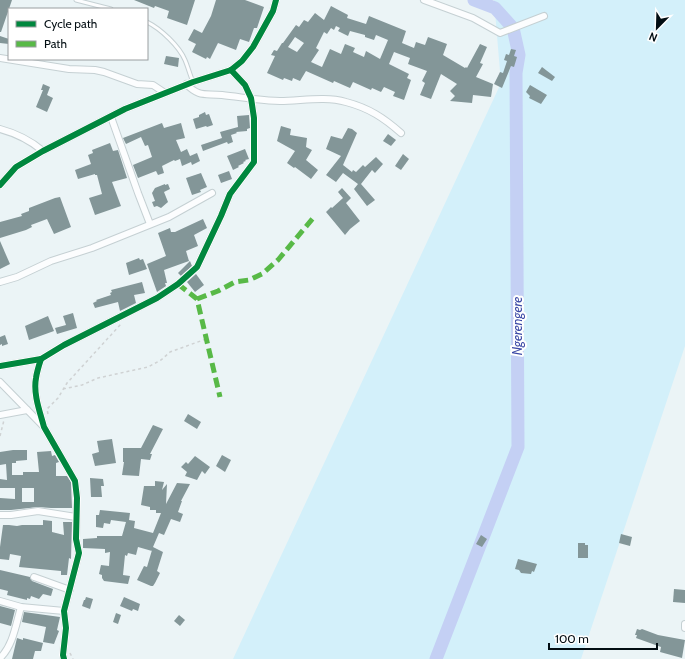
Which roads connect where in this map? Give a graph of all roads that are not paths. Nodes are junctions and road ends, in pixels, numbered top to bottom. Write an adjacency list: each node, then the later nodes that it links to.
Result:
1 (76, 0): 4 (lane)
2 (276, 0): 8 (street)
3 (424, 0): 5 (street)
4 (106, 8)
5 (544, 16)
6 (148, 22): 9 (lane)
7 (13, 60): 11 (street)
8 (231, 70): 9 (street); 12 (street)
9 (193, 82): 10 (street)
10 (186, 84): 11 (street); 12 (street)
11 (165, 93): 13 (street)
12 (250, 98): 15 (street); 21 (street)
13 (111, 116): 16 (street); 19 (street)
14 (0, 129): 16 (street)
15 (401, 133)
16 (43, 151): 17 (street)
17 (0, 185)
18 (212, 193): 19 (street)
19 (150, 224): 20 (street)
20 (0, 282)
21 (41, 359): 22 (street); 26 (street)
22 (0, 366)
23 (0, 382): 24 (street)
24 (27, 410): 25 (street); 26 (street)
25 (0, 415)
26 (44, 427): 28 (street)
27 (0, 515): 28 (street)
28 (76, 517): 30 (street)
29 (34, 577): 30 (street)
30 (70, 590): 33 (street)
31 (0, 601): 32 (street)
32 (20, 607): 33 (street); 36 (street)
33 (64, 611): 37 (street)
34 (685, 624): 35 (street)
35 (685, 628)
36 (0, 658)
37 (64, 659)

